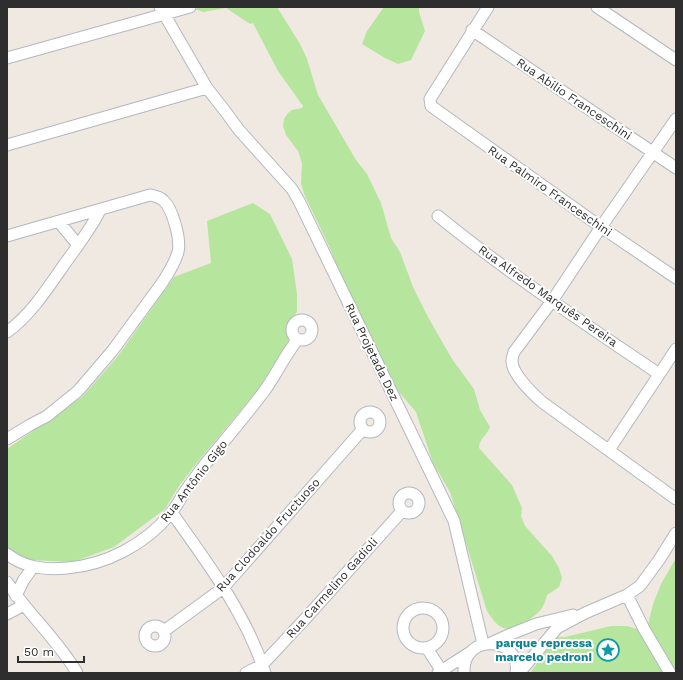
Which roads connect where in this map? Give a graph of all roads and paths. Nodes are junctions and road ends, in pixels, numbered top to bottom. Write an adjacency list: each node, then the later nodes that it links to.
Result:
1 (190, 7): 4 (street)
2 (488, 7): 5 (street)
3 (597, 7): 7 (street)
4 (162, 10): 6 (street); 8 (street, Rua Projetada Dez)
5 (472, 30): 11 (street, Rua Abilio Franceschini); 16 (street, Rua Palmiro Franceschini)
6 (7, 58)
7 (676, 60)
8 (207, 88): 10 (street); 42 (street, Rua Projetada Dez)
9 (676, 119): 11 (street)
10 (7, 145)
11 (653, 152): 12 (street, Rua Abilio Franceschini); 16 (street)
12 (676, 168)
13 (100, 210): 15 (street); 18 (street); 26 (street)
14 (438, 216): 20 (street, Rua Alfredo Marquês Pereira)
15 (59, 222): 17 (street); 18 (street)
16 (601, 227): 19 (street, Rua Palmiro Franceschini); 20 (street)
17 (7, 236)
18 (78, 245): 21 (street)
19 (676, 278)
20 (552, 301): 24 (street, Rua Alfredo Marquês Pereira); 27 (street)
21 (7, 332)
22 (298, 339): 30 (street, Rua Antônio Gigo)
23 (676, 349): 24 (street)
24 (659, 374): 27 (street)
25 (364, 429): 35 (street, Rua Clodoaldo Fructuoso)
26 (7, 439)
27 (609, 450): 28 (street)
28 (676, 499)
29 (402, 511): 45 (street, Rua Carmelino Gadioli)
30 (172, 513): 33 (street, Rua Antônio Gigo); 35 (street)
31 (676, 533): 36 (street)
32 (7, 554): 33 (street, Rua Antônio Gigo)
33 (33, 568): 37 (street)
34 (7, 582): 37 (street)
35 (223, 588): 41 (street, Rua Clodoaldo Fructuoso); 45 (street)
36 (627, 595): 39 (street); 51 (street)
37 (16, 596): 38 (street)
38 (24, 605): 40 (street); 47 (street)
39 (585, 613): 42 (street); 50 (street)
40 (7, 614)
41 (164, 631)
42 (487, 644): 44 (street); 50 (street)
43 (427, 648): 46 (street)
44 (470, 652): 46 (street); 49 (street)
45 (263, 669): 48 (street)
46 (439, 671)
47 (77, 673)
48 (246, 673)
49 (464, 673)
50 (517, 673)
51 (670, 673)

